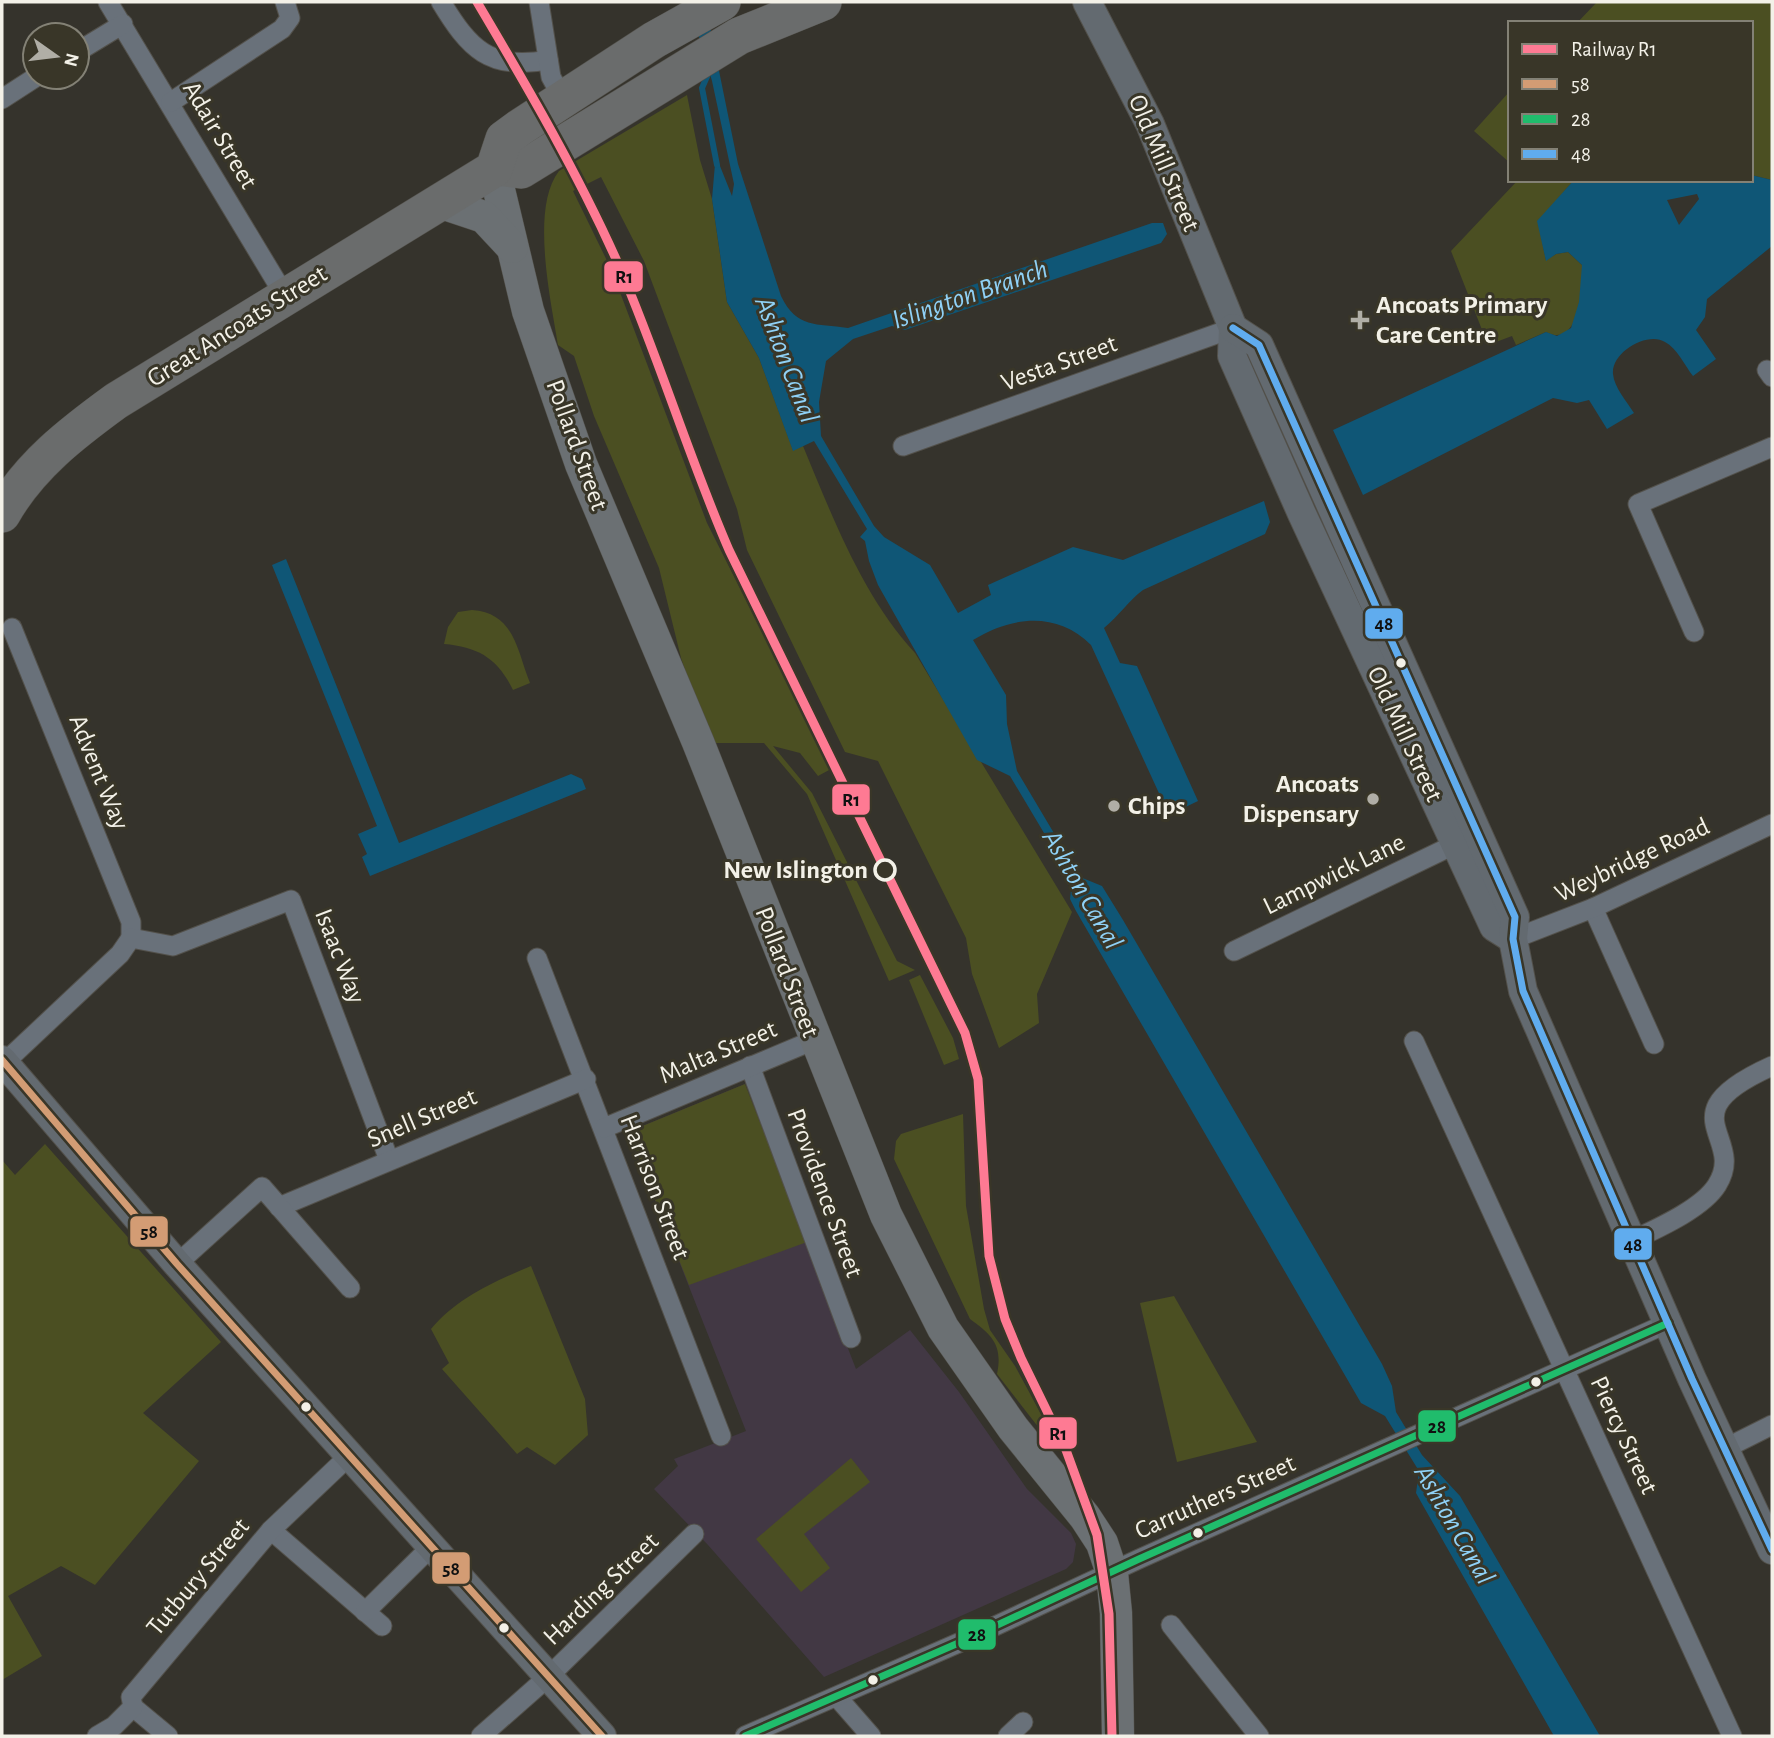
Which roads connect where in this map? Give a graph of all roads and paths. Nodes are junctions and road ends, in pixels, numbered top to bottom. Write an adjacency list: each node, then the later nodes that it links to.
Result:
1 (108, 2): 8 (street, Adair Street)
2 (441, 2): 10 (street)
3 (539, 2): 10 (street)
4 (722, 2): 12 (highway)
5 (823, 2): 15 (highway, Great Ancoats Street)
6 (1087, 2): 19 (street, Old Mill Street)
7 (287, 10): 14 (street)
8 (122, 24): 9 (street); 14 (street, Adair Street)
9 (91, 43)
10 (548, 60): 12 (street)
11 (21, 87): 13 (street)
12 (562, 97): 15 (highway)
13 (2, 99)
14 (171, 102): 18 (street, Adair Street)
15 (495, 168): 16 (highway, Great Ancoats Street); 17 (main road, Pollard Street)
16 (439, 202): 17 (main road); 18 (highway, Great Ancoats Street)
17 (513, 248): 32 (main road, Pollard Street)
18 (285, 296): 22 (highway, Great Ancoats Street)
19 (1233, 328): 20 (street, Vesta Street); 26 (street, Old Mill Street)
20 (903, 446)
21 (1772, 446): 24 (street)
22 (4, 505)
23 (12, 628): 28 (street, Advent Way)
24 (1694, 632)
25 (1772, 824): 27 (street, Weybridge Road)
26 (1467, 839): 29 (street, Old Mill Street); 30 (street, Lampwick Lane)
27 (1593, 908): 29 (street, Weybridge Road); 34 (street)
28 (131, 938): 35 (street); 40 (street, Isaac Way)
29 (1513, 939): 42 (street, Old Mill Street)
30 (1234, 951)
31 (537, 958): 38 (street, Harrison Street)
32 (814, 1040): 36 (street, Malta Street); 56 (main road, Pollard Street)
33 (1414, 1041): 47 (street, Piercy Street)
34 (1654, 1044)
35 (4, 1066): 43 (street)
36 (750, 1066): 39 (street, Malta Street); 46 (street, Providence Street)
37 (1772, 1066): 42 (street)
38 (586, 1079): 39 (street, Harrison Street); 40 (street, Snell Street)
39 (604, 1128): 49 (street, Harrison Street)
40 (389, 1160): 41 (street, Snell Street)
41 (279, 1207): 43 (street); 44 (street)
42 (1631, 1241): 45 (street, Old Mill Street)
43 (177, 1264): 51 (street)
44 (350, 1288)
45 (1668, 1322): 47 (street, Carruthers Street); 50 (street, Old Mill Street)
46 (851, 1338)
47 (1565, 1368): 56 (street, Carruthers Street); 73 (street, Piercy Street)
48 (1772, 1425): 50 (street)
49 (721, 1436)
50 (1724, 1449): 55 (street, Old Mill Street)
51 (350, 1455): 52 (street, Tutbury Street); 54 (street)
52 (271, 1530): 57 (street); 62 (street, Tutbury Street)
53 (694, 1534): 60 (street, Harding Street)
54 (432, 1546): 57 (street); 60 (street)
55 (1772, 1550)
56 (1112, 1573): 61 (street, Carruthers Street); 71 (main road, Pollard Street)
57 (365, 1612): 59 (street)
58 (1171, 1625): 72 (street)
59 (382, 1626)
60 (548, 1677): 66 (street, Harding Street); 67 (street)
61 (837, 1697): 68 (street, Carruthers Street); 69 (street)
62 (134, 1707): 64 (street, Tutbury Street); 65 (street)
63 (1023, 1722): 70 (street)
64 (97, 1736)
65 (168, 1736)
66 (481, 1736)
67 (602, 1736)
68 (745, 1736)
69 (871, 1736)
70 (1008, 1736)
71 (1118, 1736)
72 (1259, 1736)
73 (1732, 1736)

